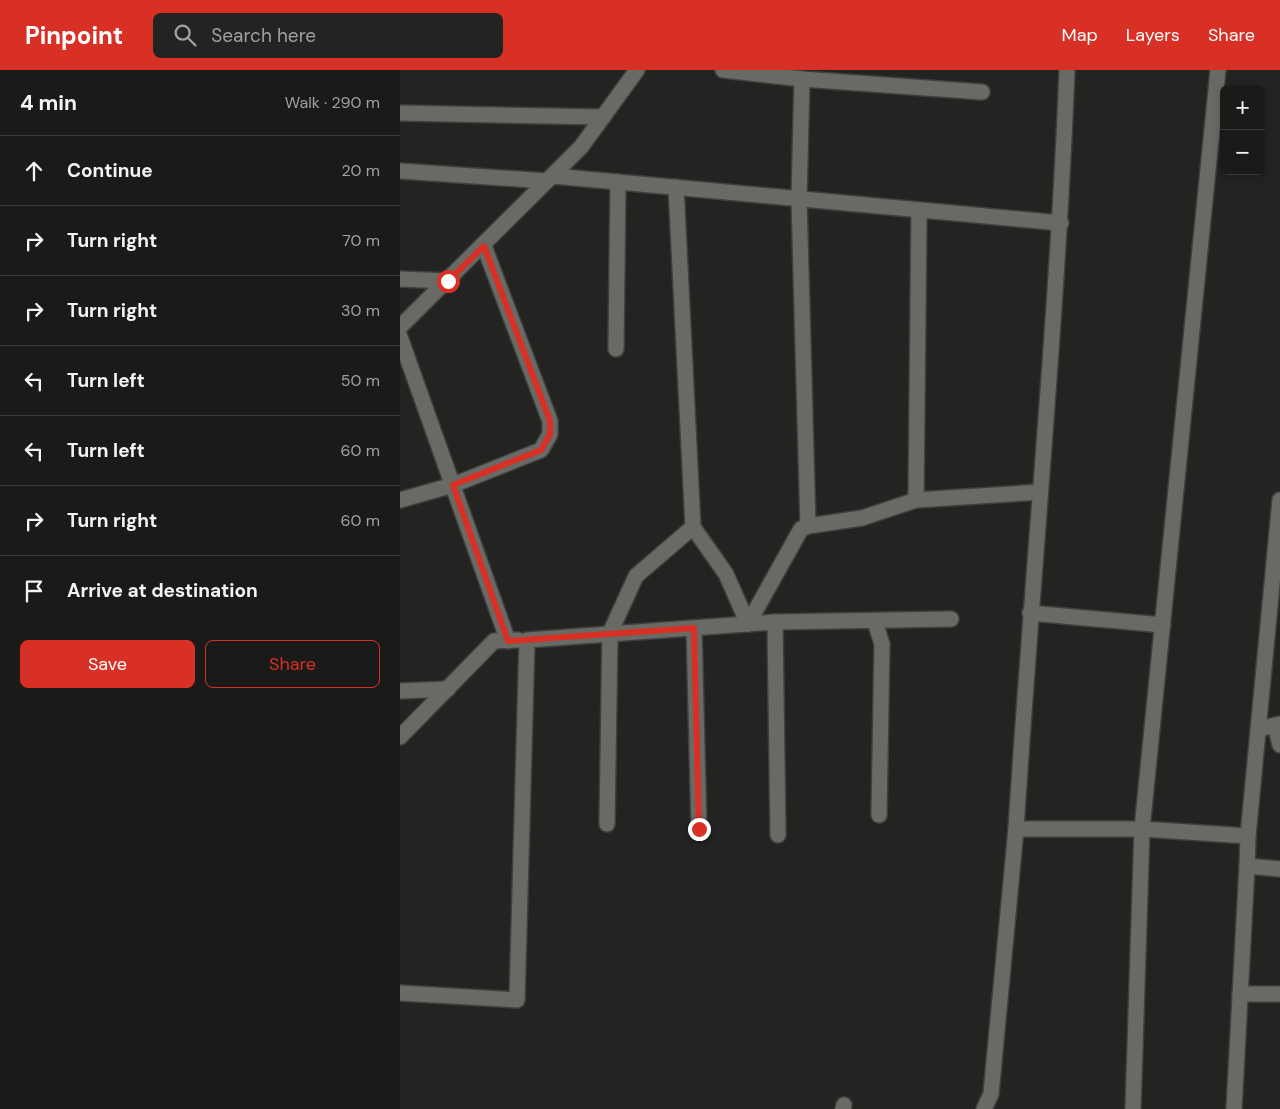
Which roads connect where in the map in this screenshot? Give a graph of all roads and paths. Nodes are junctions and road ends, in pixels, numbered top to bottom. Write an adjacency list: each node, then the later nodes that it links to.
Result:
1 (638, 70): 8 (street)
2 (723, 70): 5 (street)
3 (1067, 70): 15 (street)
4 (1218, 70): 34 (street)
5 (802, 79): 6 (street); 13 (street)
6 (982, 92)
7 (400, 112): 8 (street)
8 (603, 117): 10 (street)
9 (400, 171): 10 (street)
10 (550, 179): 11 (street); 16 (street)
11 (618, 182): 12 (street); 21 (street)
12 (676, 187): 13 (street); 28 (street)
13 (799, 199): 14 (street); 27 (street)
14 (919, 210): 15 (street); 25 (street)
15 (1061, 223): 23 (street)
16 (484, 246): 18 (street); 22 (street)
17 (400, 279): 18 (street)
18 (448, 281): 19 (street)
19 (400, 327)
20 (400, 337): 22 (street)
21 (616, 349)
22 (453, 485): 24 (street); 38 (street)
23 (1040, 492): 25 (street); 29 (street)
24 (400, 500)
25 (916, 500): 27 (street)
26 (1280, 500): 42 (street)
27 (808, 526): 33 (street)
28 (693, 527): 33 (street); 36 (street)
29 (1030, 614): 34 (street); 48 (street)
30 (951, 619): 32 (street)
31 (775, 622): 32 (street); 33 (street); 50 (street)
32 (875, 622): 45 (street)
33 (748, 624): 35 (street)
34 (1163, 625): 49 (street)
35 (694, 628): 36 (street); 47 (street)
36 (610, 633): 37 (street); 46 (street)
37 (527, 640): 38 (street); 54 (street)
38 (508, 641): 39 (street)
39 (448, 689): 40 (street); 43 (street)
40 (400, 691)
41 (1277, 725): 42 (street); 44 (street)
42 (1259, 729): 51 (street)
43 (400, 737)
44 (1280, 745)
45 (879, 815)
46 (607, 824)
47 (699, 829)
48 (1016, 829): 49 (street); 57 (street)
49 (1142, 829): 51 (street); 58 (street)
50 (778, 835)
51 (1248, 836): 52 (street)
52 (1247, 866): 53 (street); 55 (street)
53 (1280, 868)
54 (400, 993)
55 (1240, 994): 56 (street); 59 (street)
56 (1280, 994)
57 (984, 1109)
58 (1133, 1109)
59 (1234, 1109)

